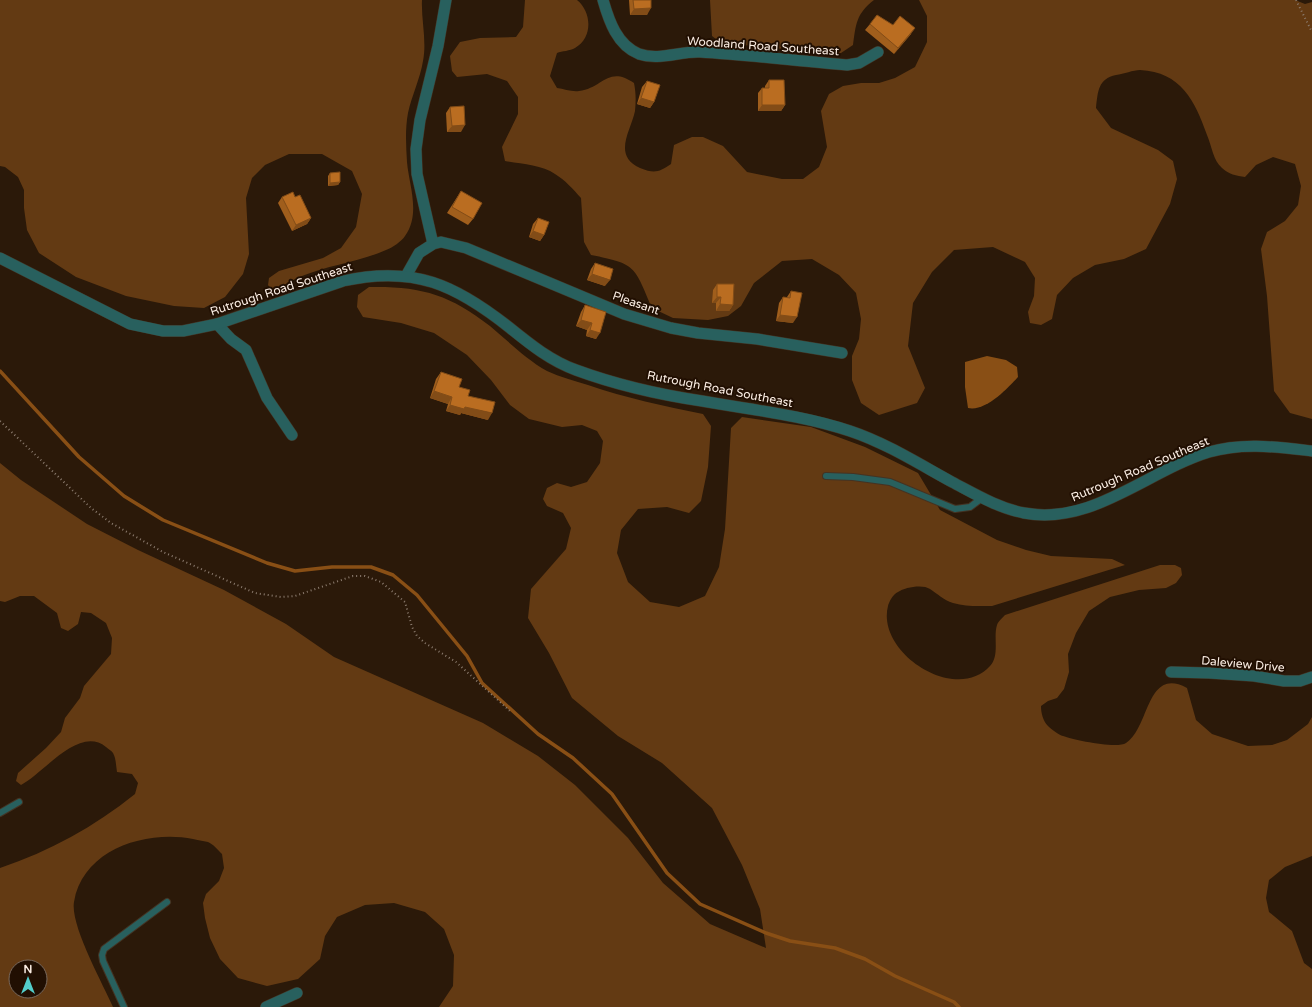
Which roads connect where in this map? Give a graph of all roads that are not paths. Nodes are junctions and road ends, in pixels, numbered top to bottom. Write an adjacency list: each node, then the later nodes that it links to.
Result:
1 (446, 0): 4 (street)
2 (603, 0): 3 (street, Woodland Road Southeast)
3 (878, 52)
4 (433, 244): 6 (street); 8 (street, Pleasant)
5 (0, 258): 7 (street, Rutrough Road Southeast)
6 (406, 276): 7 (street, Rutrough Road Southeast); 12 (street, Rutrough Road Southeast)
7 (217, 324): 9 (street)
8 (842, 353)
9 (292, 435)
10 (1312, 451): 12 (street, Rutrough Road Southeast)
11 (826, 476): 12 (lane)
12 (982, 498)
13 (1171, 672): 14 (street, Daleview Drive)
14 (1312, 677)
15 (19, 802): 16 (lane)
16 (0, 813)
17 (166, 902): 19 (lane)
18 (297, 993): 20 (street)
19 (124, 1007)
20 (266, 1007)

